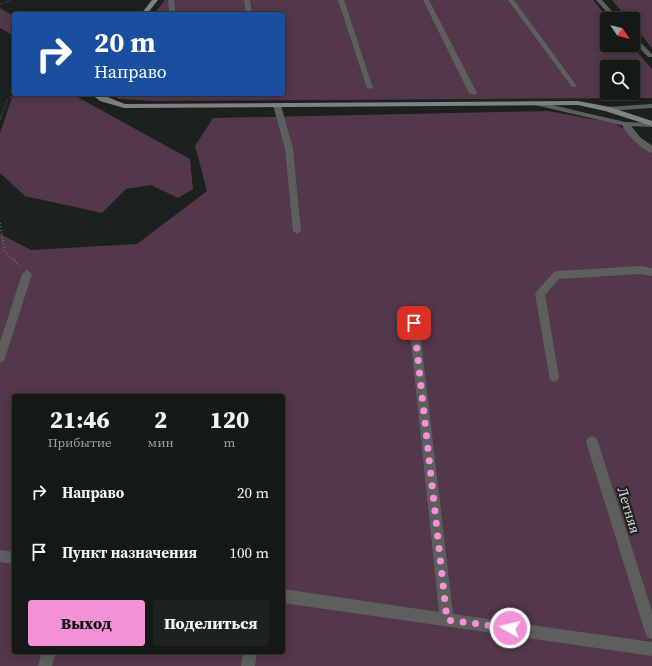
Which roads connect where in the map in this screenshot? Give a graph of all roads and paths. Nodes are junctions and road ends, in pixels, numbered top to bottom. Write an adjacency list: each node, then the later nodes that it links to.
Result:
1 (11, 0): 9 (path)
2 (155, 0): 10 (street)
3 (171, 0): 11 (street)
4 (247, 0): 12 (street)
5 (341, 0): 17 (street)
6 (426, 0): 18 (street)
7 (511, 0): 16 (street)
8 (599, 0): 13 (street)
9 (0, 4)
10 (146, 12)
11 (171, 12)
12 (249, 12)
13 (610, 12)
14 (640, 45): 15 (street)
15 (650, 56)
16 (574, 86)
17 (370, 88)
18 (472, 93)
19 (12, 95): 25 (path)
20 (98, 96): 22 (street)
21 (538, 104): 22 (street); 24 (street); 26 (street)
22 (276, 105): 30 (street)
23 (652, 106): 24 (street)
24 (607, 109): 27 (street)
25 (0, 118)
26 (625, 124): 27 (street); 28 (street)
27 (652, 124)
28 (652, 150)
29 (0, 223): 32 (path)
30 (297, 230)
31 (652, 272): 35 (street)
32 (27, 274): 34 (street)
33 (414, 323): 40 (street)
34 (0, 358)
35 (554, 377)
36 (592, 442): 41 (street, Летняя)
37 (0, 556): 38 (street)
38 (12, 558)
39 (285, 596): 40 (street)
40 (447, 620): 42 (street)
41 (652, 632)
42 (652, 649)
43 (48, 654): 45 (street)
44 (250, 654): 46 (street)
45 (45, 666)
46 (248, 666)

